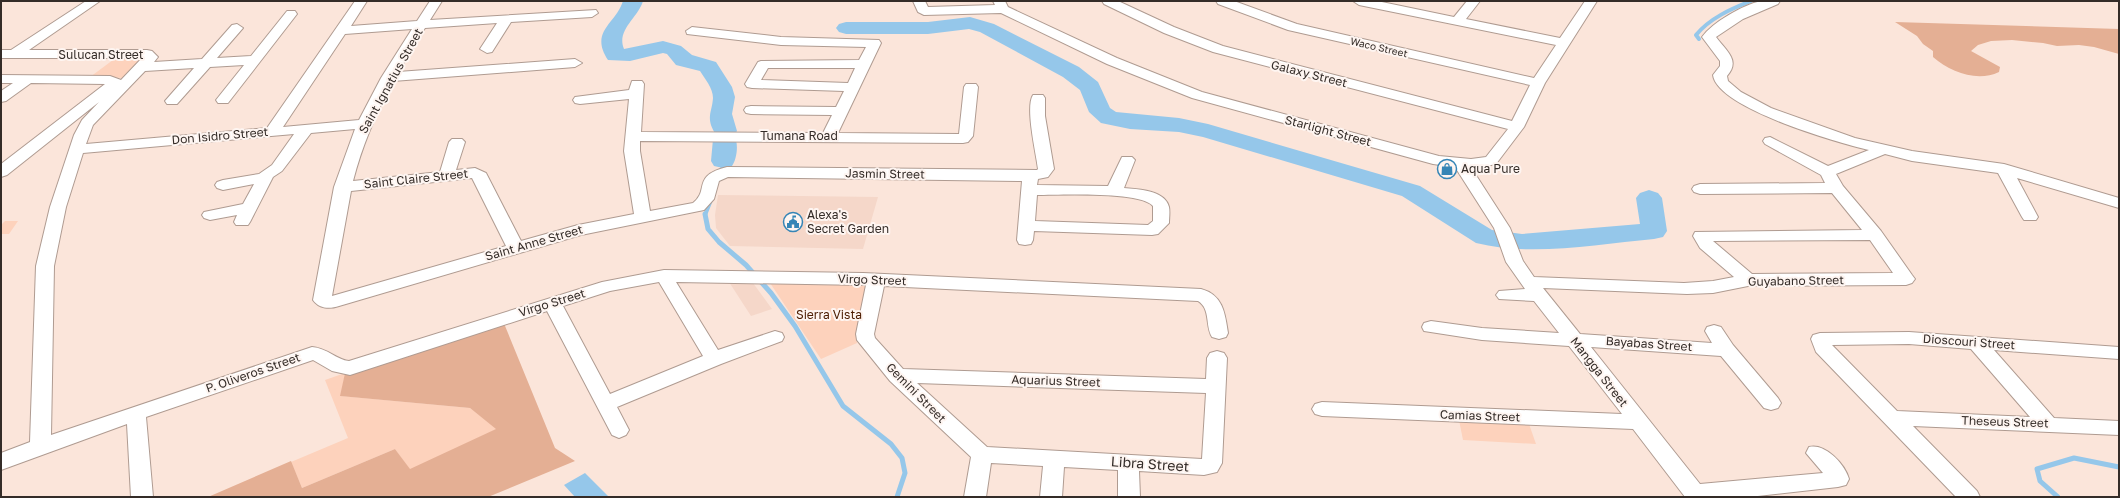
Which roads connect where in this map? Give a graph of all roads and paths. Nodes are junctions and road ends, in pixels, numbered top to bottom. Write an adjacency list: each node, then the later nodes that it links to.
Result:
1 (94, 1): 22 (street)
2 (361, 1): 18 (street)
3 (436, 1): 16 (street, Saint Ignatius Street)
4 (919, 1): 11 (street)
5 (1108, 1): 42 (street, Galaxy Street)
6 (1222, 1): 31 (street, Waco Street)
7 (1359, 1): 15 (street)
8 (1474, 1): 15 (street)
9 (1591, 1): 20 (street, Starlight Street)
10 (1774, 1): 50 (street)
11 (1001, 5): 52 (street, Starlight Street)
12 (592, 12): 14 (street)
13 (291, 14): 23 (street)
14 (506, 20): 16 (street); 21 (street)
15 (1457, 22): 20 (street)
16 (423, 23): 18 (street); 28 (street, Saint Ignatius Street)
17 (237, 28): 25 (street)
18 (342, 30): 44 (street)
19 (692, 31): 26 (street)
20 (1563, 43): 31 (street, Starlight Street)
21 (487, 49)
22 (8, 54): 27 (street, Sulucan Street)
23 (253, 60): 25 (street); 36 (street)
24 (574, 63): 28 (street)
25 (205, 64): 27 (street); 38 (street)
26 (864, 64): 32 (street); 32 (street)
27 (142, 68): 49 (street, Sulucan Street)
28 (390, 77): 41 (street, Saint Ignatius Street)
29 (1, 78): 30 (street)
30 (28, 79): 34 (street); 54 (street)
31 (1538, 83): 42 (street, Starlight Street)
32 (854, 87): 40 (street)
33 (971, 87): 46 (street, Tumana Road)
34 (1, 98)
35 (1038, 98): 59 (street)
36 (223, 100)
37 (580, 100): 45 (street)
38 (172, 101)
39 (751, 110): 40 (street)
40 (842, 111): 46 (street)
41 (364, 124): 43 (street, Don Isidro Street); 61 (street, Saint Ignatius Street)
42 (1517, 127): 52 (street, Starlight Street)
43 (306, 129): 44 (street, Don Isidro Street); 58 (street)
44 (272, 132): 49 (street, Don Isidro Street)
45 (634, 136): 46 (street, Tumana Road); 67 (street)
46 (829, 136)
47 (1770, 141): 56 (street)
48 (458, 142): 57 (street)
49 (76, 149): 100 (street, Sulucan Street)
50 (1882, 150): 53 (street); 56 (street)
51 (1127, 160): 64 (street)
52 (1460, 164): 74 (street, Mangga Street)
53 (2004, 169): 65 (street); 68 (street)
54 (1, 172)
55 (722, 172): 59 (street, Jasmin Street); 67 (street, Saint Anne Street)
56 (1827, 172): 62 (street)
57 (447, 175): 61 (street, Saint Claire Street); 70 (street, Saint Claire Street)
58 (264, 178): 60 (street); 66 (street)
59 (1034, 180): 64 (street, Jasmin Street); 64 (street, Jasmin Street)
60 (223, 185)
61 (342, 187): 76 (street, Saint Ignatius Street)
62 (1836, 188): 63 (street); 69 (street)
63 (1700, 189)
64 (1114, 192)
65 (2119, 203)
66 (210, 214)
67 (643, 217): 70 (street, Saint Anne Street)
68 (2030, 217)
69 (1875, 234): 73 (street, Guyabano Street); 73 (street)
70 (516, 248): 76 (street, Saint Anne Street)
71 (664, 276): 72 (street, Virgo Street); 77 (street, Virgo Street); 88 (street)
72 (876, 280): 81 (street, Virgo Street); 89 (street, Gemini Street)
73 (1748, 280): 74 (street, Guyabano Street)
74 (1534, 288): 75 (street, Guyabano Street); 83 (street, Mangga Street)
75 (1505, 295)
76 (324, 302)
77 (552, 303): 78 (street, Virgo Street); 92 (street)
78 (505, 318): 94 (street, P. Oliveros Street)
79 (1432, 327): 83 (street, Bayabas Street)
80 (1714, 331): 85 (street)
81 (1219, 333)
82 (775, 337): 88 (street)
83 (1573, 339): 85 (street, Bayabas Street); 96 (street, Mangga Street)
84 (1976, 342): 86 (street, Dioscouri Street); 95 (street, Dioscouri Street); 97 (street)
85 (1726, 350): 91 (street)
86 (2119, 353)
87 (1217, 358): 90 (street, Libra Street)
88 (714, 359): 92 (street)
89 (897, 376): 90 (street, Aquarius Street); 102 (street, Gemini Street)
90 (1215, 386): 105 (street, Libra Street)
91 (1771, 403)
92 (606, 404): 99 (street)
93 (1322, 409): 96 (street, Camias Street)
94 (136, 414): 100 (street, P. Oliveros Street); 107 (street)
95 (1892, 418): 97 (street, Theseus Street); 111 (street)
96 (1639, 422): 106 (street, Mangga Street)
97 (2048, 424): 98 (street, Theseus Street)
98 (2119, 428)
99 (619, 430)
100 (40, 446): 104 (street, P. Oliveros Street)
101 (1816, 453): 106 (street)
102 (982, 455): 103 (street, Libra Street); 108 (street)
103 (1054, 458): 105 (street, Libra Street); 109 (street)
104 (1, 462)
105 (1128, 462): 110 (street)
106 (1696, 495)
107 (142, 497)
108 (975, 497)
109 (1051, 497)
110 (1129, 497)
111 (1969, 497)

